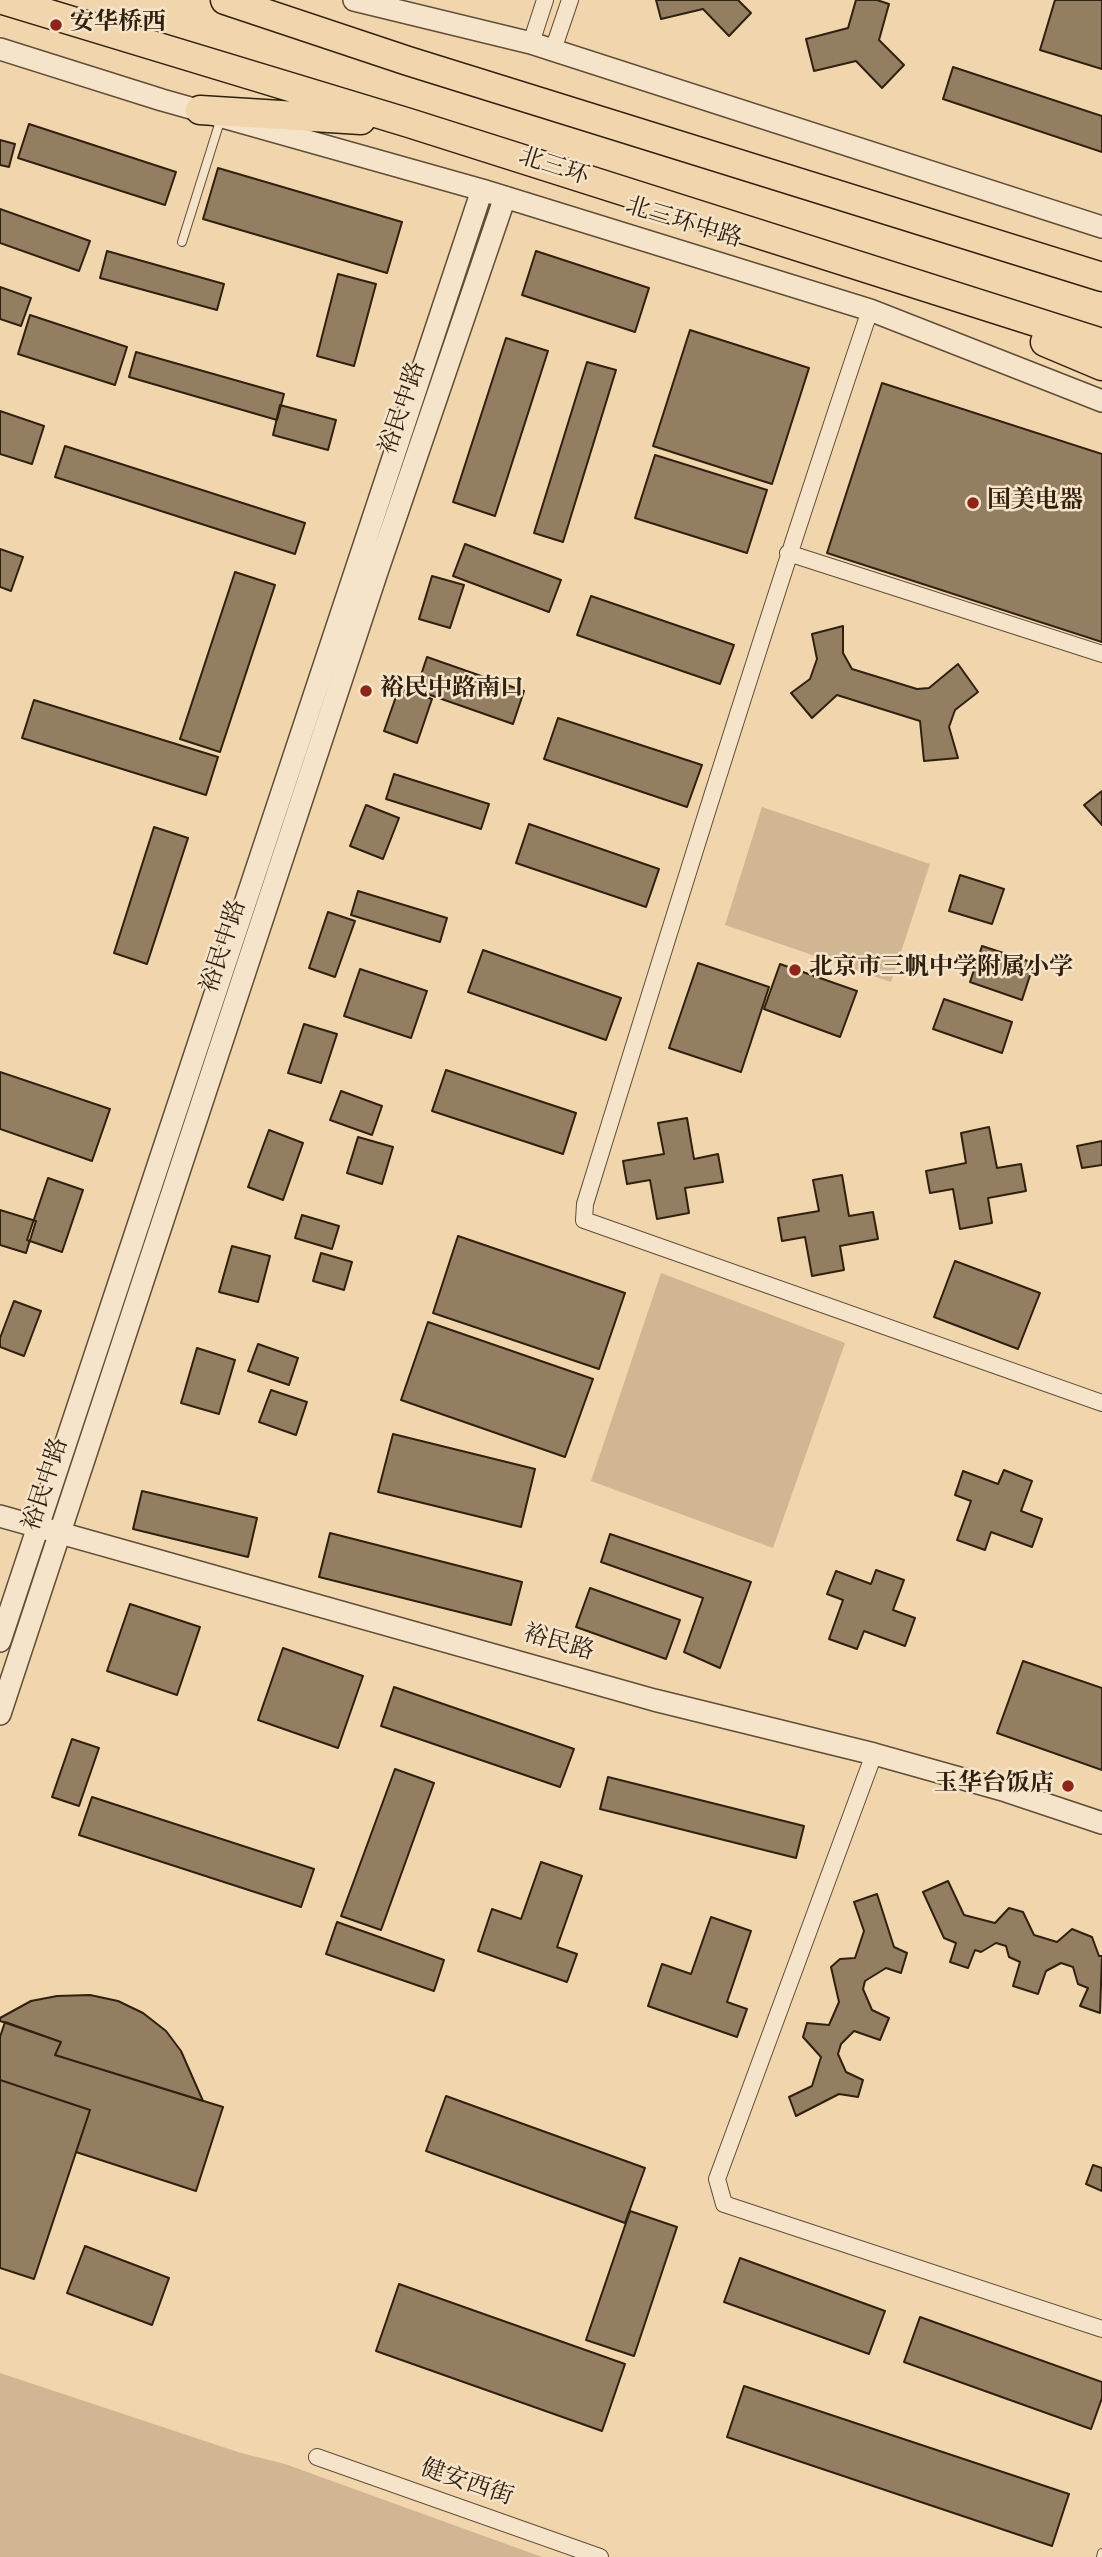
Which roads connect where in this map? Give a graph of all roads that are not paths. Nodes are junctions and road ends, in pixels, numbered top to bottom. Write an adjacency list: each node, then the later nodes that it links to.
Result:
1 (3, 0): 12 (highway, 北三环)
2 (225, 0): 10 (highway)
3 (274, 0): 10 (highway)
4 (354, 0): 7 (street)
5 (545, 0): 7 (street)
6 (570, 0): 9 (street)
7 (531, 43): 9 (street)
8 (0, 49): 11 (street, 北三环中路)
9 (553, 50): 15 (street)
10 (408, 61): 18 (highway)
11 (211, 113): 12 (highway); 13 (street, 北三环中路); 16 (lane)
12 (409, 123): 17 (highway, 北三环)
13 (482, 190): 14 (street, 北三环中路); 27 (street, 裕民中路)
14 (505, 197): 19 (street, 北三环中路); 28 (street, 裕民中路)
15 (1102, 227)
16 (182, 242)
17 (890, 277): 20 (highway, 北三环); 21 (highway)
18 (1102, 277)
19 (870, 310): 22 (street, 北三环中路); 23 (street)
20 (1102, 343)
21 (1102, 366)
22 (1102, 401)
23 (788, 553): 24 (street); 25 (street)
24 (1102, 654)
25 (1102, 1403)
26 (0, 1516): 27 (street, 裕民路)
27 (38, 1527): 28 (street, 裕民路); 29 (street, 裕民中路)
28 (60, 1533): 30 (street, 裕民中路); 31 (street, 裕民路)
29 (0, 1641)
30 (0, 1714)
31 (874, 1754): 32 (street, 裕民路); 33 (street)
32 (1102, 1823)
33 (1102, 2329)
34 (317, 2457): 35 (street, 健安西街)
35 (600, 2557)

